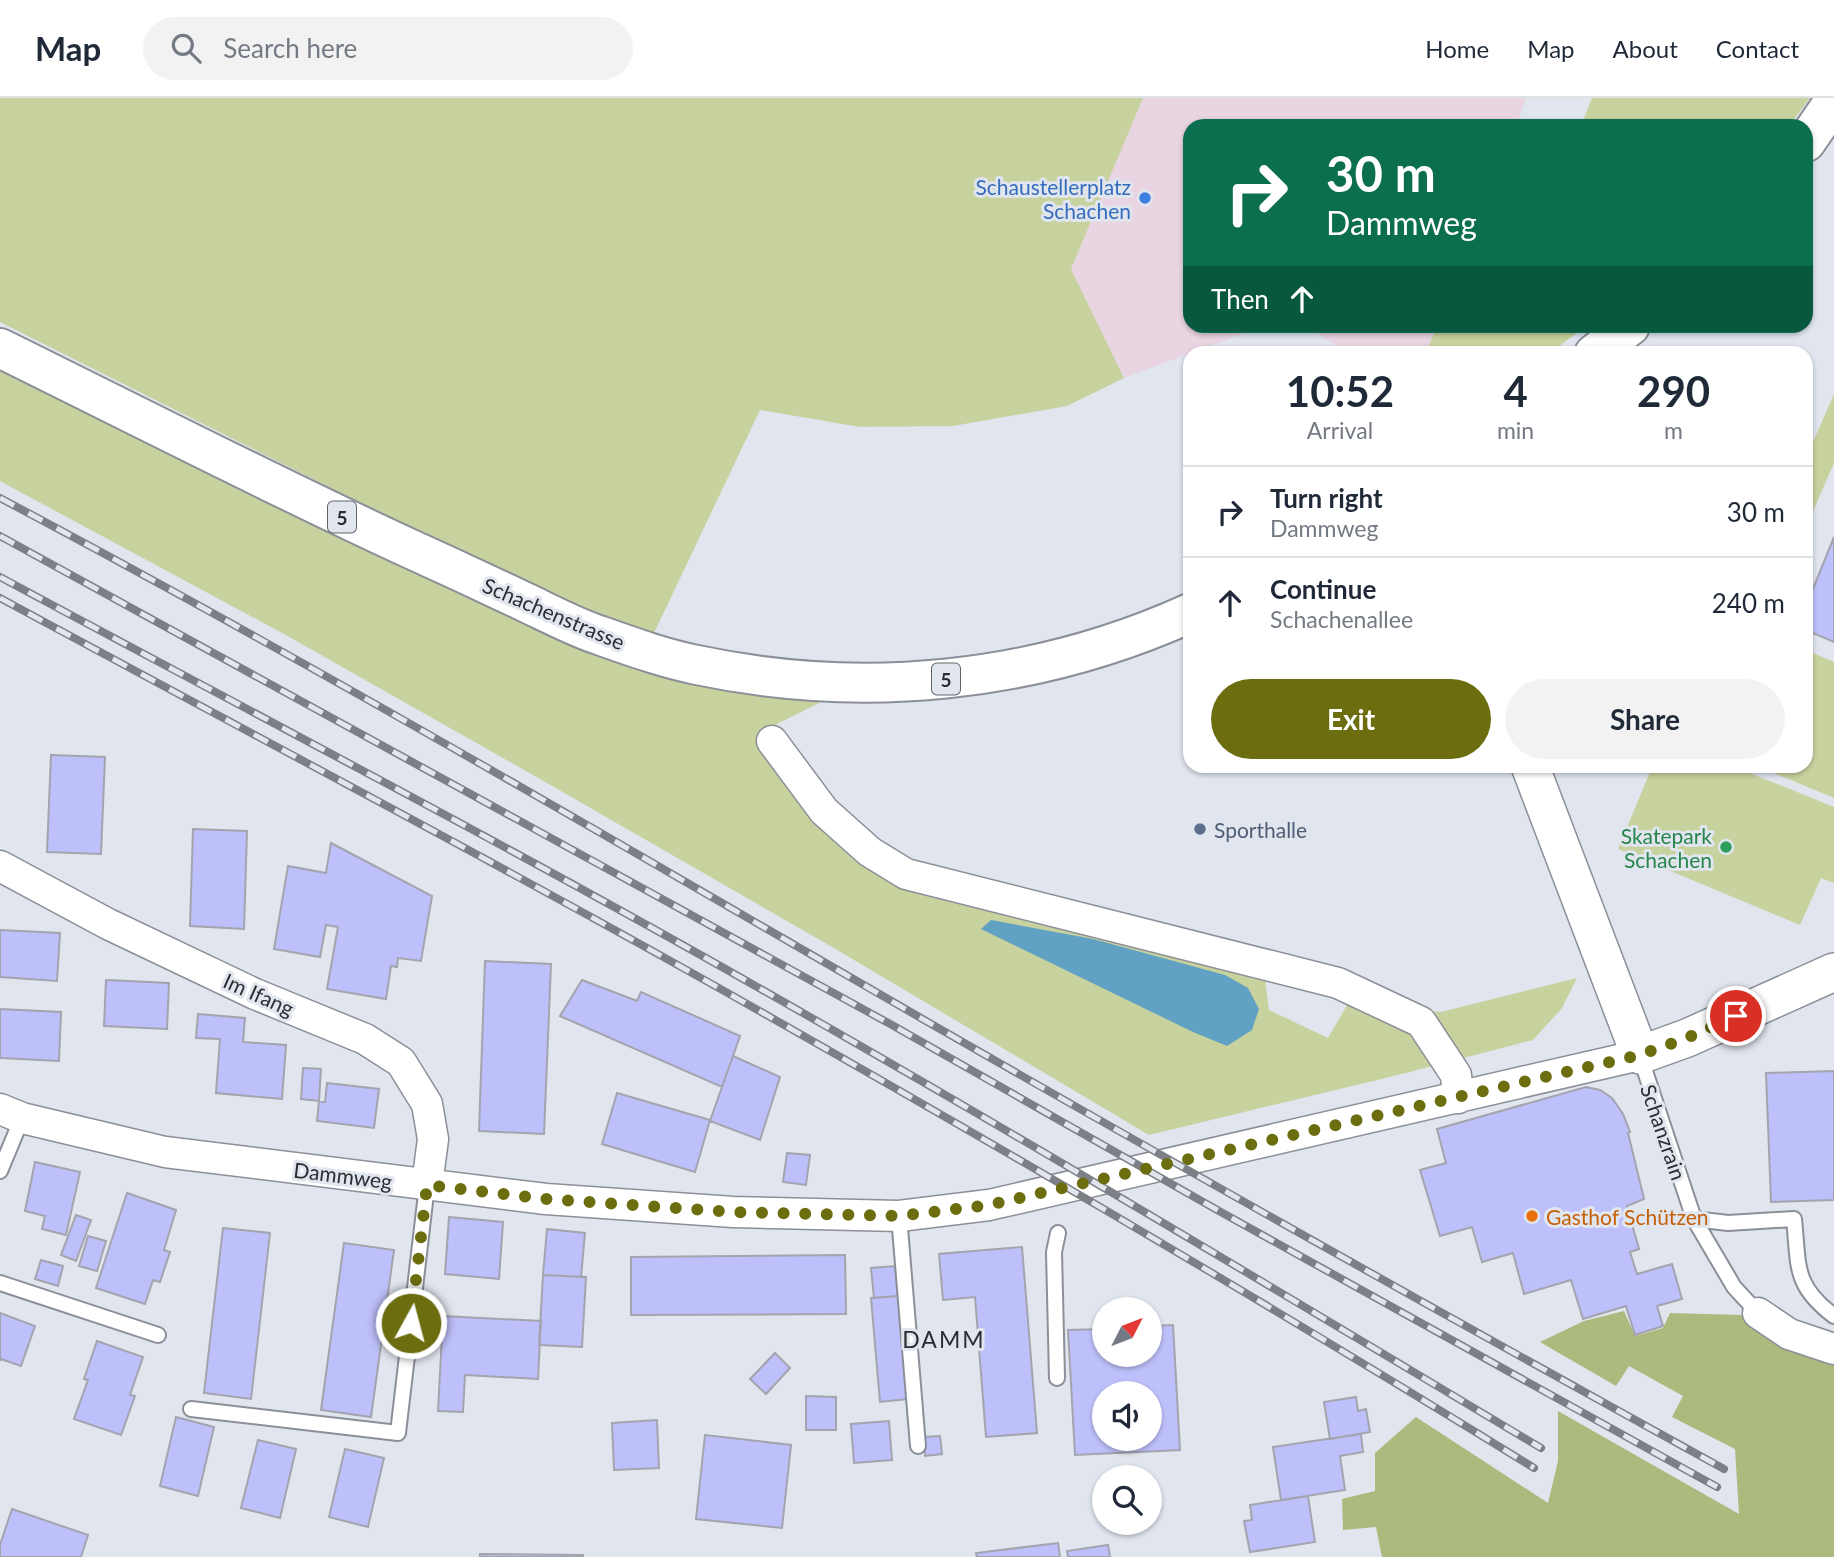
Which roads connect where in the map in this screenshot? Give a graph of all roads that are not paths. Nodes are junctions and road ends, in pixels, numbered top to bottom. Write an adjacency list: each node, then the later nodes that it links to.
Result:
1 (1834, 101): 2 (main road)
2 (1813, 132)
3 (1621, 333): 4 (main road)
4 (1604, 346)
5 (0, 348): 6 (main road, Schachenstrasse / 5)
6 (1183, 616)
7 (772, 741): 12 (street)
8 (1533, 773): 11 (street)
9 (0, 866): 15 (street, Im Ifang)
10 (1834, 972): 11 (street)
11 (1640, 1055): 12 (street, Dammweg); 17 (lane, Schanzrain)
12 (1458, 1098): 16 (street, Dammweg)
13 (11, 1113): 14 (lane); 15 (street, Dammweg)
14 (0, 1171)
15 (427, 1185): 16 (street, Dammweg); 25 (lane)
16 (899, 1216): 26 (lane)
17 (1695, 1219): 20 (lane, Schanzrain); 21 (lane)
18 (1058, 1233): 24 (lane)
19 (0, 1283): 22 (lane)
20 (1758, 1313): 23 (street, Schanzrain)
21 (1834, 1316)
22 (158, 1335)
23 (1834, 1349)
24 (1057, 1378)
25 (191, 1409)
26 (918, 1446)

